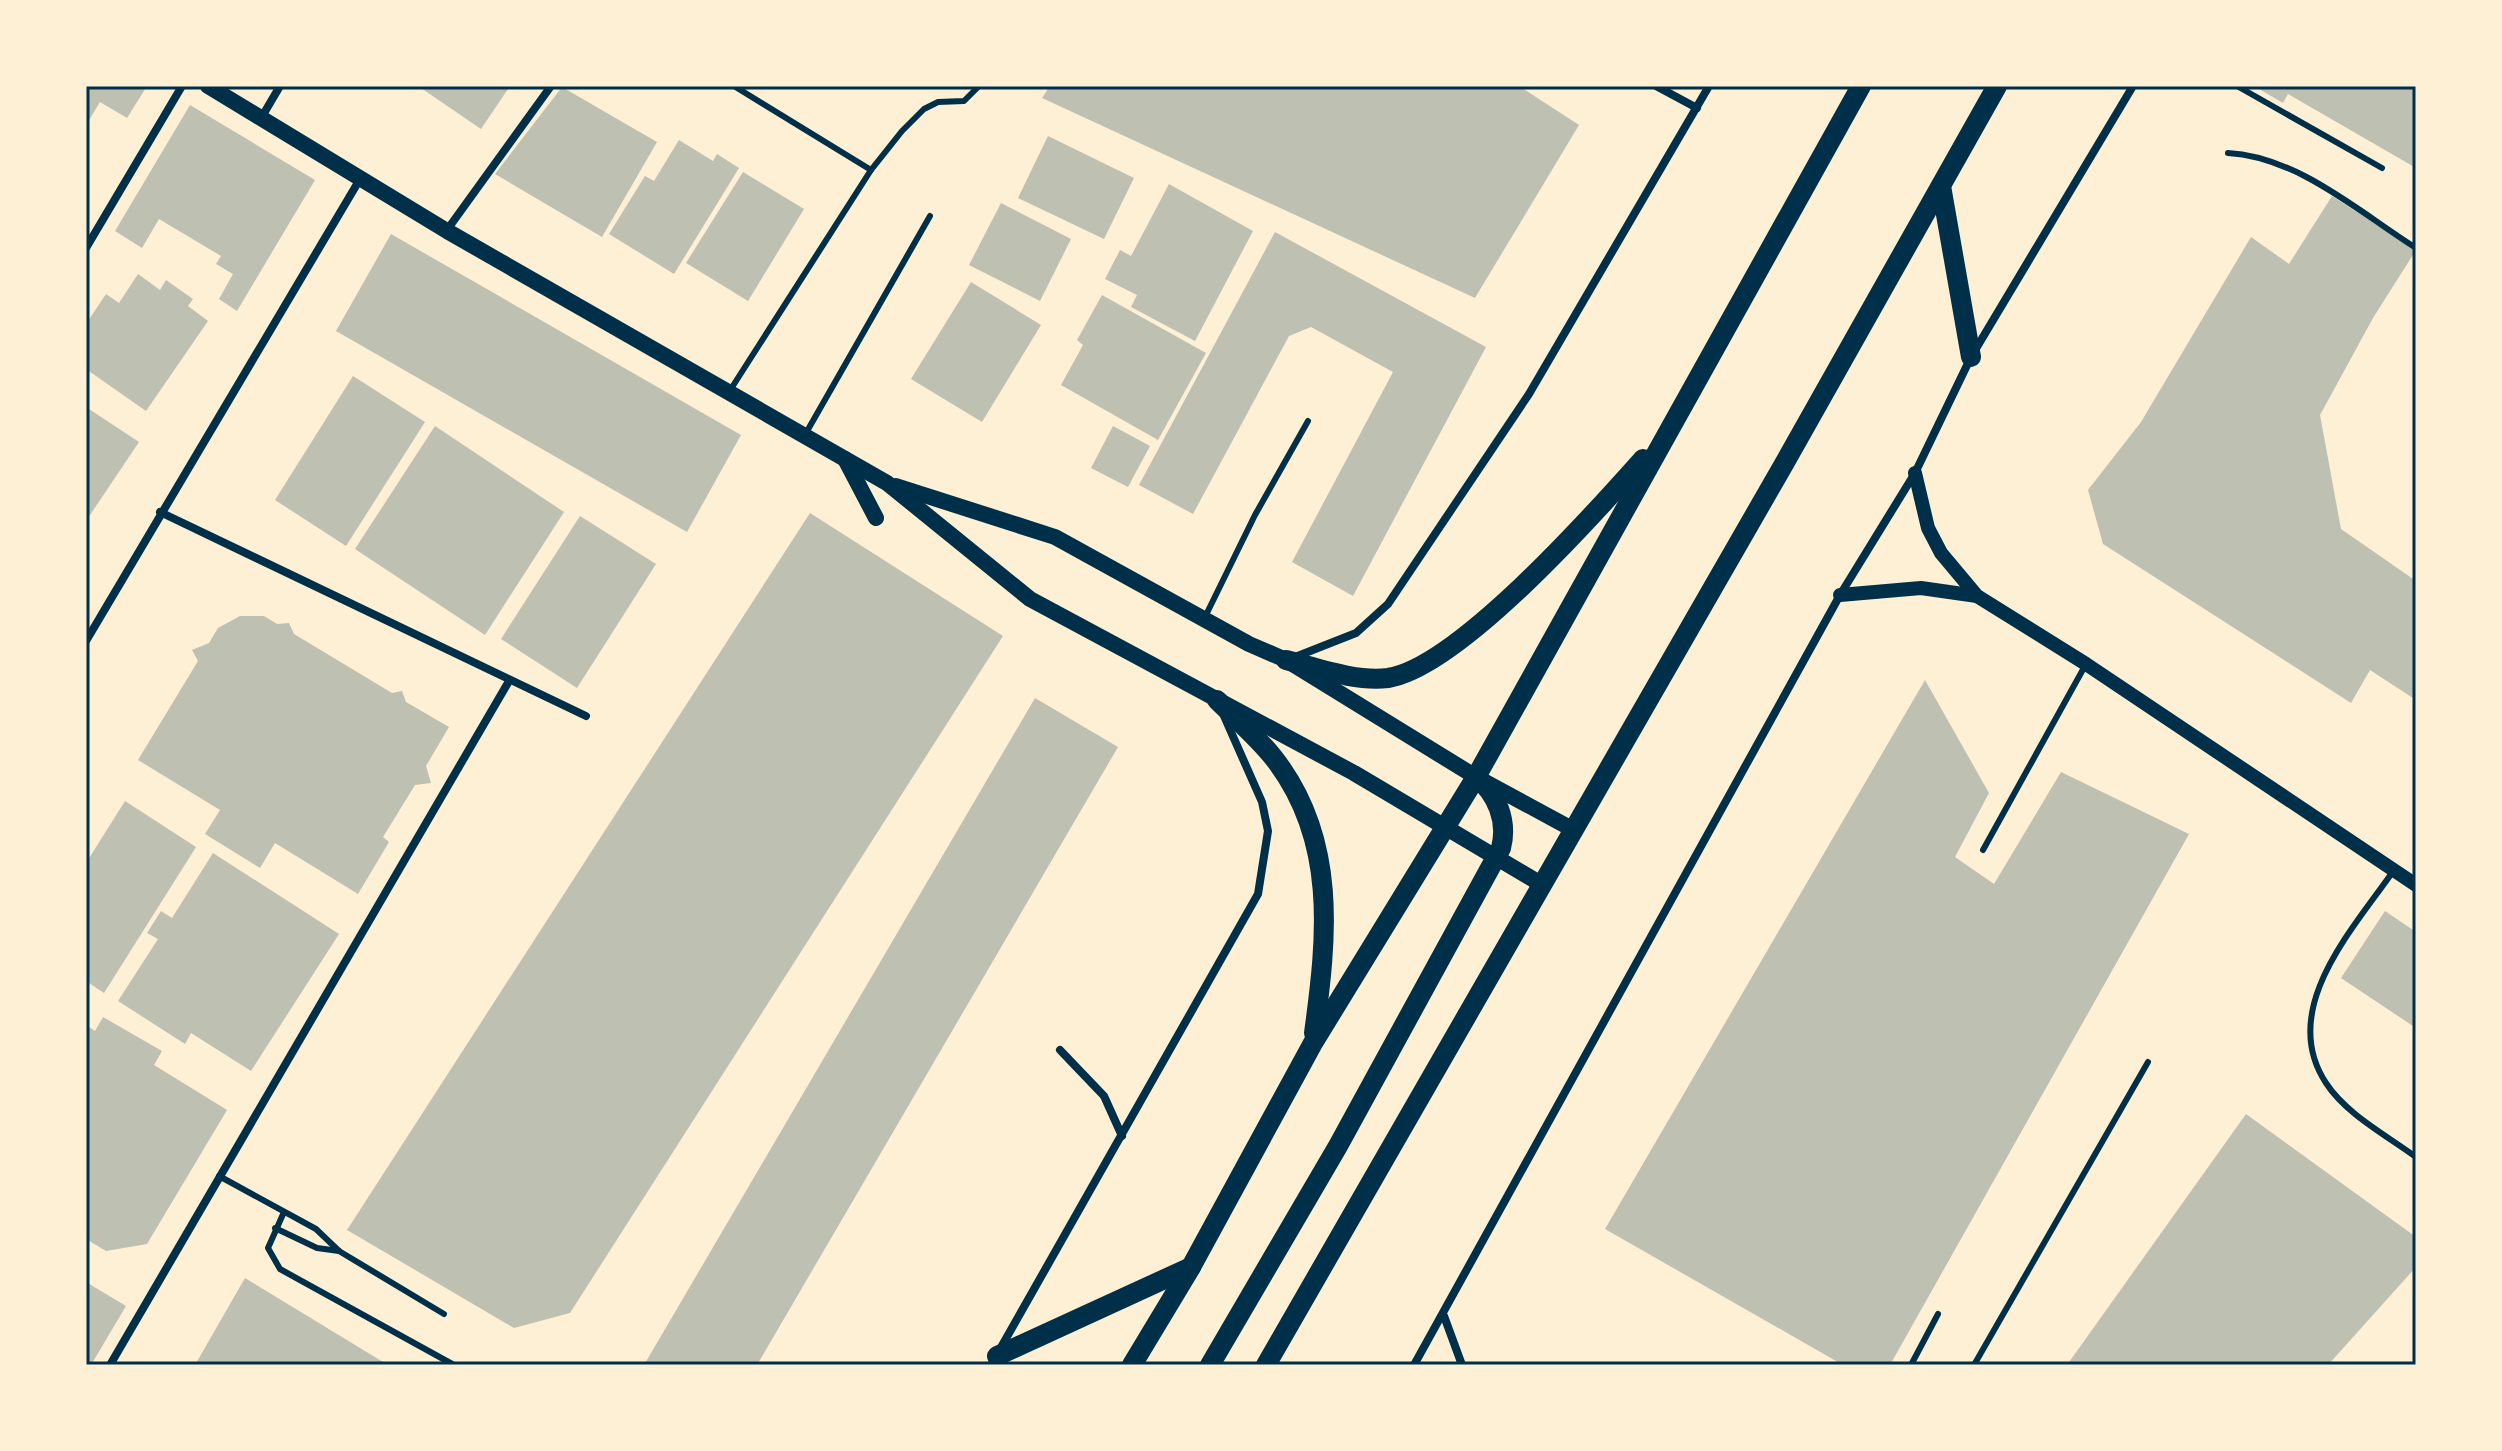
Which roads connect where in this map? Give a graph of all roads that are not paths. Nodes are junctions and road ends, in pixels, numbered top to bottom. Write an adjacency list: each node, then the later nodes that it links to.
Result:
1 (182, 86): 22 (street)
2 (208, 86): 14 (main road)
3 (280, 86): 14 (street)
4 (551, 86): 21 (street)
5 (734, 86): 17 (lane)
6 (979, 86): 17 (lane)
7 (1656, 86): 13 (street)
8 (1709, 86): 13 (street)
9 (1861, 86): 27 (main road)
10 (1997, 86): 19 (main road)
11 (2133, 86): 24 (street)
12 (2237, 86): 16 (lane)
13 (1697, 108): 38 (street)
14 (259, 120): 18 (main road)
15 (2228, 153): 23 (lane)
16 (2382, 168)
17 (871, 170): 25 (lane)
18 (360, 179): 21 (main road); 32 (street)
19 (1941, 186): 24 (main road); 45 (main road)
20 (930, 216): 28 (lane)
21 (447, 231): 25 (main road)
22 (86, 248)
23 (2416, 248)
24 (1971, 357): 30 (street)
25 (729, 392): 28 (main road)
26 (1308, 421): 36 (lane)
27 (1666, 432): 38 (main road); 43 (main road)
28 (805, 436): 29 (main road)
29 (845, 459): 31 (main road); 33 (main road)
30 (1915, 473): 34 (street); 35 (street)
31 (887, 483): 36 (main road); 41 (main road)
32 (160, 512): 37 (street); 40 (street)
33 (876, 518)
34 (1840, 595): 35 (street); 63 (street)
35 (1977, 596): 39 (street)
36 (1204, 620): 38 (main road)
37 (86, 641)
38 (1286, 660): 43 (main road)
39 (2086, 664): 46 (lane); 48 (street)
40 (509, 681): 42 (street); 56 (street)
41 (1217, 700): 44 (main road); 51 (main road); 54 (street)
42 (586, 716)
43 (1476, 777): 44 (main road); 45 (main road); 47 (main road)
44 (1445, 827): 47 (main road); 51 (main road)
45 (1572, 829): 49 (main road)
46 (1983, 850)
47 (1495, 857): 49 (main road); 68 (main road)
48 (2394, 870): 50 (street); 55 (lane)
49 (1541, 884): 69 (main road)
50 (2416, 885)
51 (1313, 1043): 60 (main road)
52 (1060, 1050): 54 (street)
53 (2148, 1062): 73 (lane)
54 (1122, 1136): 64 (street)
55 (2416, 1157)
56 (219, 1176): 57 (lane); 65 (street)
57 (284, 1212): 58 (lane); 59 (lane)
58 (275, 1228): 59 (lane); 66 (lane)
59 (339, 1251): 61 (lane)
60 (1191, 1267): 64 (main road); 67 (main road)
61 (444, 1314)
62 (1938, 1314): 72 (lane)
63 (1444, 1316): 70 (street); 71 (street)
64 (994, 1360)
65 (110, 1365)
66 (454, 1365)
67 (1132, 1365)
68 (1210, 1365)
69 (1266, 1365)
70 (1414, 1365)
71 (1462, 1365)
72 (1911, 1365)
73 (1974, 1365)

